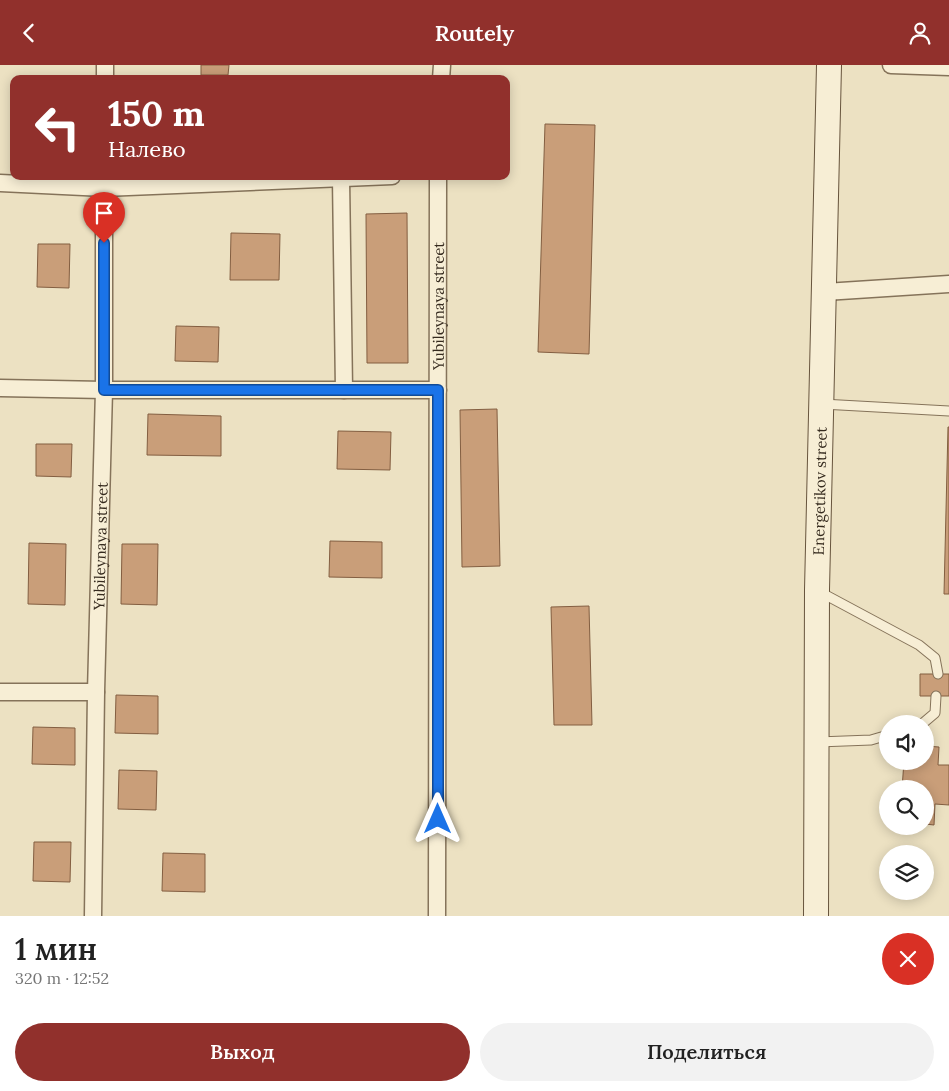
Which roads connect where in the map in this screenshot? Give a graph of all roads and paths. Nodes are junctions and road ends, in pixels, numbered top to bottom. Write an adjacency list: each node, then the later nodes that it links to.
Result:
1 (829, 65): 10 (main road, Energetikov street)
2 (891, 65): 3 (street)
3 (949, 67)
4 (222, 180): 7 (street)
5 (341, 180): 13 (street)
6 (438, 180): 14 (street, Yubileynaya street)
7 (104, 182): 8 (street); 12 (street, Yubileynaya street)
8 (0, 183)
9 (949, 284): 10 (street)
10 (825, 292): 15 (main road, Energetikov street)
11 (0, 388): 12 (street)
12 (104, 390): 13 (street); 20 (street, Yubileynaya street)
13 (344, 390): 14 (street)
14 (438, 390): 26 (street, Yubileynaya street)
15 (821, 404): 16 (lane); 17 (main road, Energetikov street)
16 (949, 411)
17 (817, 590): 18 (lane); 24 (main road, Energetikov street)
18 (938, 675)
19 (0, 692): 20 (street)
20 (96, 692): 25 (street, Yubileynaya street)
21 (936, 696): 22 (lane)
22 (933, 715)
23 (879, 737): 24 (lane)
24 (818, 742): 27 (main road, Energetikov street)
25 (93, 916)
26 (437, 916)
27 (816, 916)

